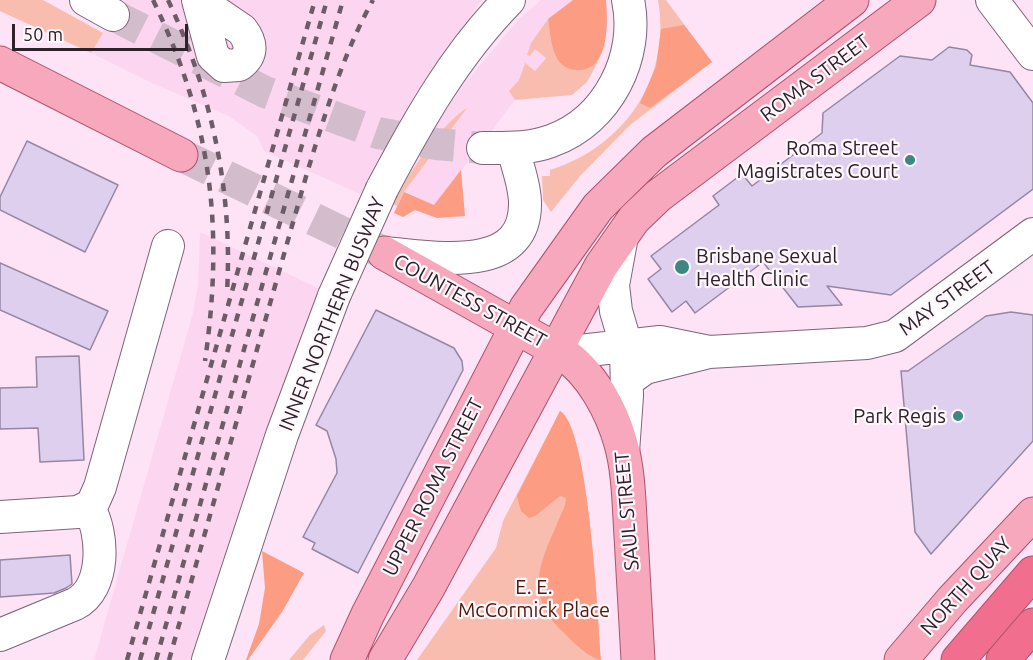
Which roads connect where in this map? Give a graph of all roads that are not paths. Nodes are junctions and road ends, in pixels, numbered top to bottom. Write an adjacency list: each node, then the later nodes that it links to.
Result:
1 (509, 0): 23 (street, INNER NORTHERN BUSWAY, bridge)
2 (628, 0): 12 (street, INNER NORTHERN BUSWAY)
3 (852, 0): 13 (main road, ROMA STREET)
4 (919, 0): 9 (main road, ROMA STREET)
5 (992, 0): 6 (street)
6 (1033, 54)
7 (0, 63): 8 (main road)
8 (181, 155)
9 (624, 232): 14 (street); 15 (main road, ROMA STREET)
10 (1033, 234): 16 (street, MAY STREET)
11 (168, 246): 19 (street)
12 (384, 253): 13 (main road, COUNTESS STREET)
13 (516, 326): 15 (main road, COUNTESS STREET); 26 (main road, UPPER ROMA STREET)
14 (626, 345): 15 (street, MAY STREET); 16 (street, MAY STREET); 17 (street)
15 (559, 351): 18 (main road, SAUL STREET); 29 (main road, UPPER ROMA STREET)
16 (710, 352): 17 (street, MAY STREET)
17 (628, 380): 18 (street)
18 (623, 452): 30 (main road, SAUL STREET)
19 (88, 508): 21 (street); 25 (street)
20 (1033, 514): 31 (main road, NORTH QUAY)
21 (0, 517)
22 (1033, 573): 32 (highway)
23 (233, 588): 27 (street, INNER NORTHERN BUSWAY); 28 (street, INNER NORTHERN BUSWAY)
24 (1033, 625): 33 (highway)
25 (0, 635)
26 (348, 656)
27 (208, 660)
28 (228, 660)
29 (385, 660)
30 (638, 660)
31 (901, 660)
32 (958, 660)
33 (1003, 660)

